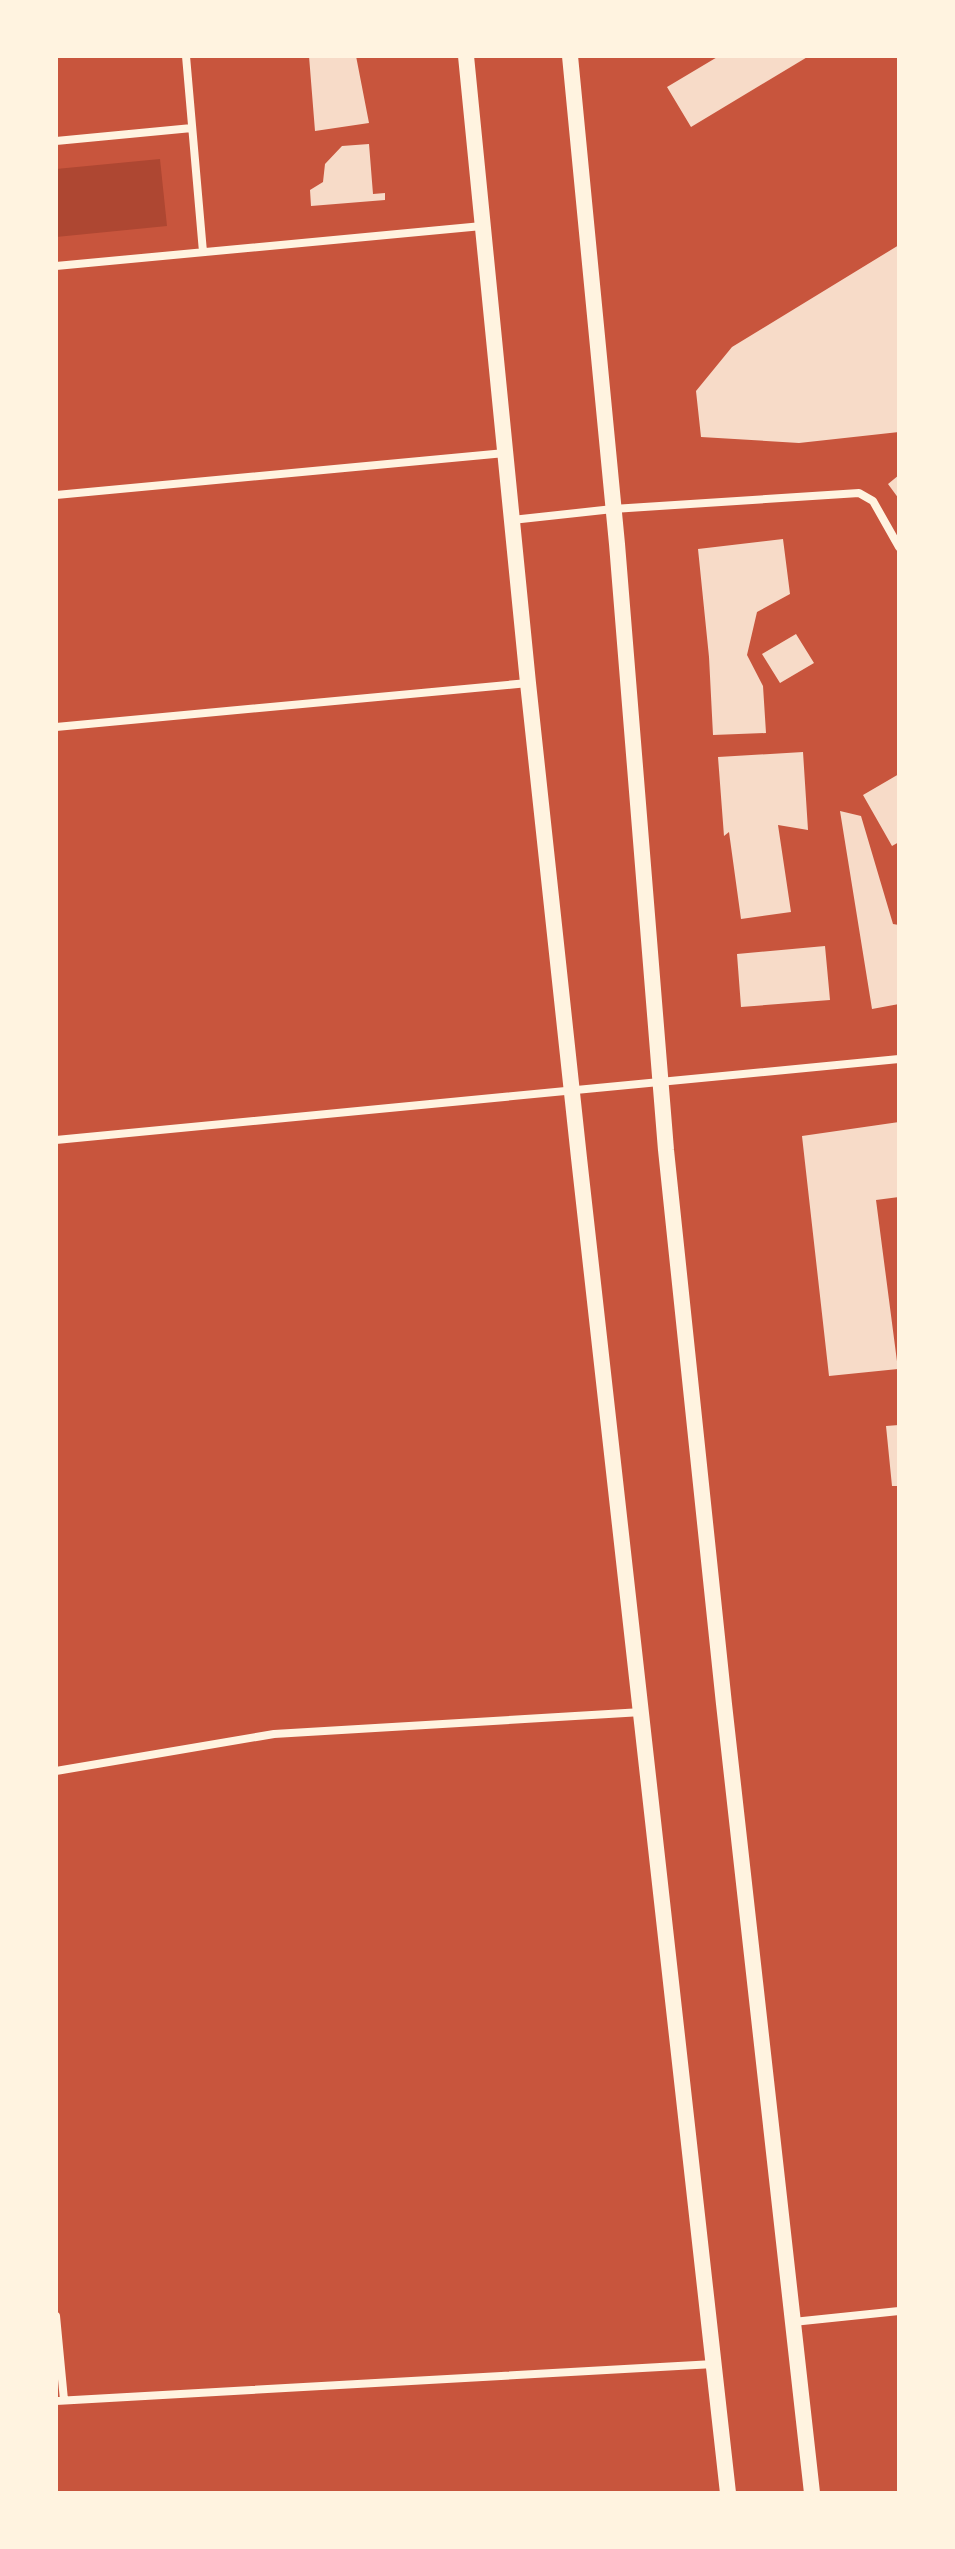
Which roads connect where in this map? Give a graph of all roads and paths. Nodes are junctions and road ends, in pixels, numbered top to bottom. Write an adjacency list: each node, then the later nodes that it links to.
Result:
1 (186, 56): 4 (street)
2 (466, 56): 6 (main road)
3 (570, 56): 11 (main road)
4 (192, 128): 5 (street); 7 (street)
5 (56, 141)
6 (482, 226): 7 (street); 9 (main road)
7 (203, 252): 8 (street)
8 (56, 266)
9 (506, 453): 10 (street); 12 (main road)
10 (56, 495)
11 (613, 509): 12 (street); 13 (street); 17 (main road)
12 (512, 520): 14 (main road)
13 (899, 547)
14 (528, 683): 15 (street); 18 (main road)
15 (56, 727)
16 (899, 1059): 17 (street)
17 (659, 1083): 18 (street); 24 (main road)
18 (571, 1090): 19 (street); 20 (main road)
19 (56, 1140)
20 (642, 1712): 21 (street); 25 (main road)
21 (56, 1771)
22 (899, 2311): 24 (street)
23 (56, 2316): 26 (street)
24 (792, 2322): 28 (main road)
25 (715, 2364): 26 (street); 27 (main road)
26 (60, 2401)
27 (728, 2493)
28 (812, 2493)

